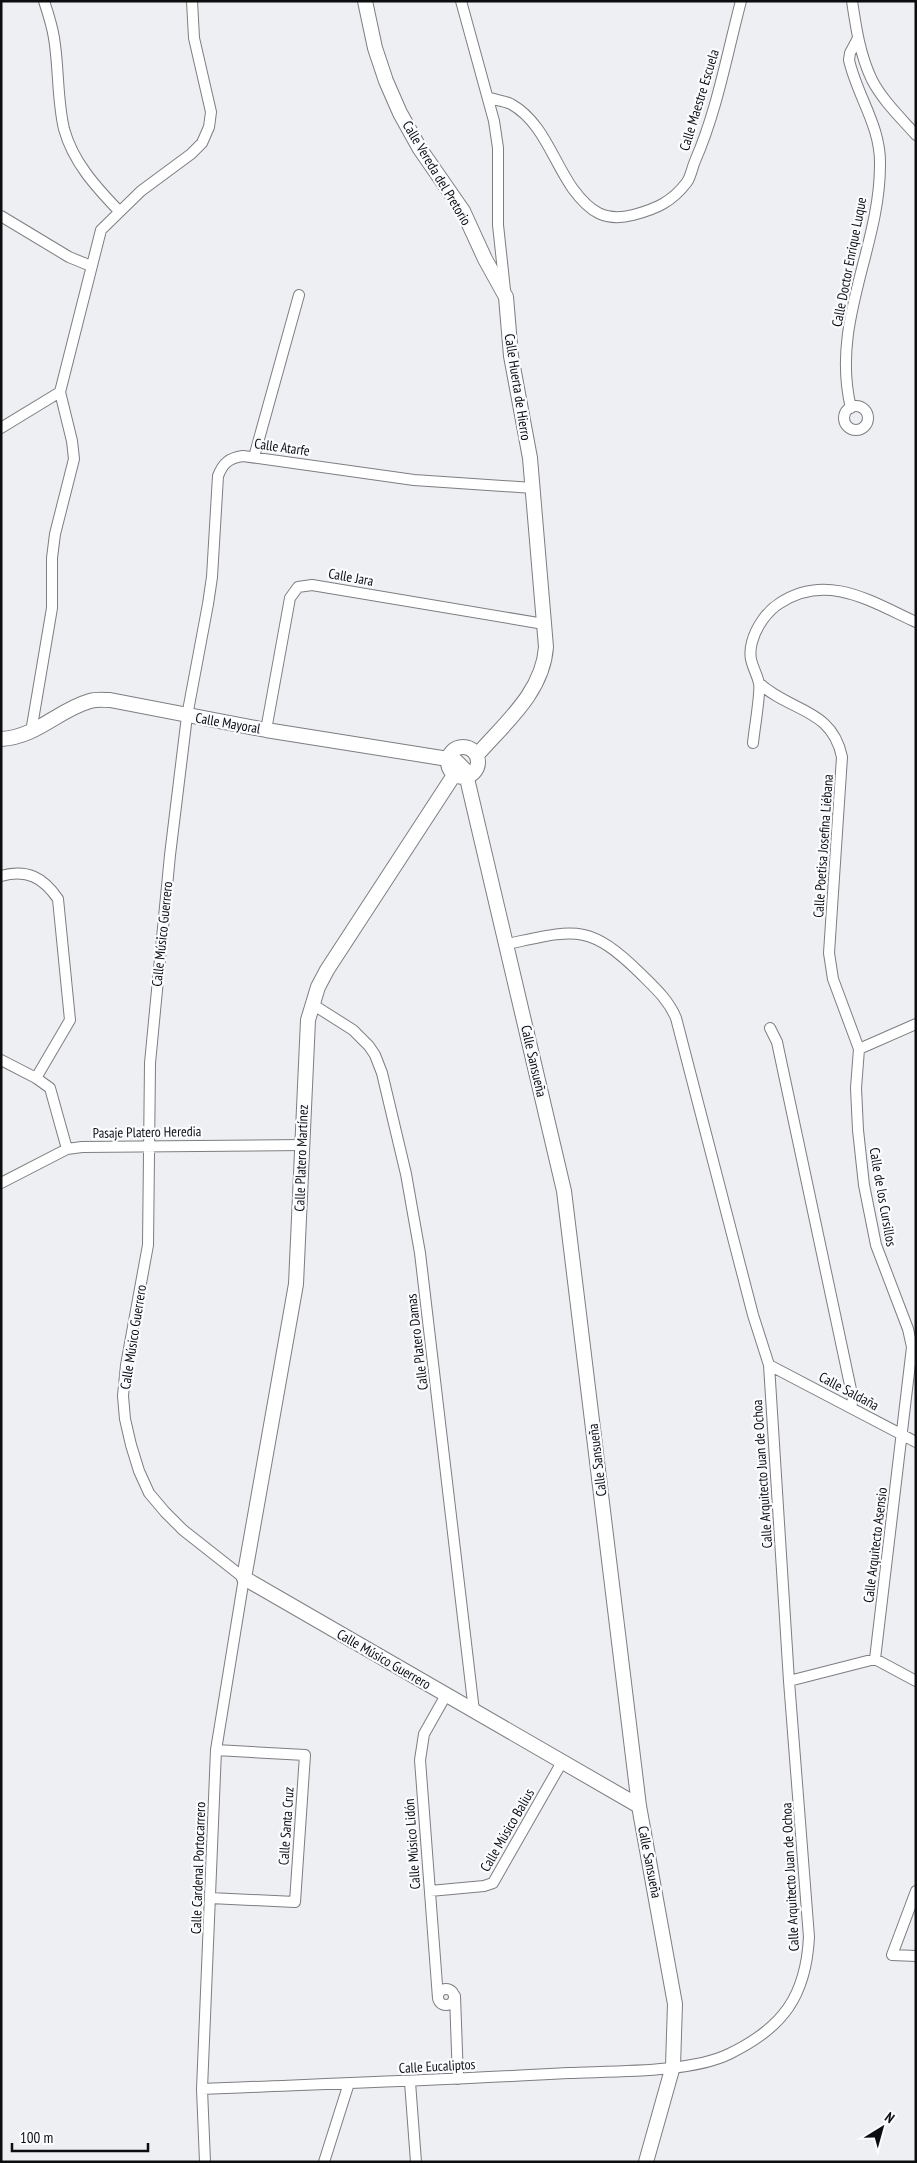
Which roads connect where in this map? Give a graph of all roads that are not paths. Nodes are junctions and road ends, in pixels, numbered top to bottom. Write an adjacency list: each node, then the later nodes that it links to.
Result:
1 (44, 1): 10 (street)
2 (192, 1): 10 (street)
3 (365, 1): 13 (street, Calle Vereda del Pretorio)
4 (461, 1): 8 (street, Calle Huerta de Hierro)
5 (741, 1): 8 (street, Calle Maestre Escuela)
6 (852, 1): 7 (street)
7 (858, 38): 9 (street); 18 (street, Calle Doctor Enrique Luque)
8 (490, 98): 12 (street, Calle Huerta de Hierro)
9 (916, 135)
10 (119, 211): 14 (street)
11 (1, 216): 14 (street)
12 (502, 258): 13 (street); 16 (street, Calle Huerta de Hierro)
13 (485, 260): 16 (street, Calle Vereda del Pretorio)
14 (91, 266): 17 (street)
15 (299, 295): 20 (street)
16 (506, 297): 21 (street, Calle Huerta de Hierro)
17 (60, 392): 19 (street); 27 (street)
18 (852, 408)
19 (1, 428)
20 (254, 457): 21 (street, Calle Atarfe); 25 (street, Calle Atarfe)
21 (533, 488): 23 (street, Calle Huerta de Hierro)
22 (916, 622): 24 (street)
23 (544, 624): 26 (street, Calle Jara); 30 (street, Calle Huerta de Hierro)
24 (759, 683): 29 (street); 37 (street, Calle Poetisa Josefina Liébana)
25 (187, 716): 26 (street, Calle Mayoral); 27 (street, Calle Mayoral); 41 (street, Calle Músico Guerrero)
26 (266, 730): 31 (street, Calle Mayoral)
27 (31, 732): 28 (street, Calle Mayoral)
28 (1, 739)
29 (753, 743)
30 (477, 754): 31 (street, Calle Platero Martínez); 31 (street)
31 (458, 768): 33 (street, Calle Sansueña); 34 (street, Calle Platero Martínez)
32 (1, 876): 39 (street)
33 (507, 944): 44 (street, Calle Arquitecto Juan de Ochoa); 56 (street, Calle Sansueña)
34 (312, 1004): 40 (street, Calle Platero Martínez); 53 (street, Calle Platero Damas)
35 (916, 1024): 37 (street)
36 (770, 1028): 45 (street)
37 (859, 1049): 46 (street, Calle de los Cursillos)
38 (1, 1060): 39 (street)
39 (36, 1078): 42 (street)
40 (302, 1145): 41 (street, Pasaje Platero Heredia); 48 (street, Calle Platero Martínez)
41 (148, 1146): 42 (street, Pasaje Platero Heredia); 48 (street, Calle Músico Guerrero)
42 (67, 1149): 43 (street, Pasaje Platero Heredia)
43 (1, 1183)
44 (769, 1365): 45 (street, Calle Saldaña); 51 (street, Calle Arquitecto Juan de Ochoa)
45 (851, 1407): 46 (street, Calle Saldaña)
46 (902, 1435): 47 (street, Calle Saldaña); 49 (street, Calle Arquitecto Asensio)
47 (916, 1442)
48 (244, 1578): 52 (street, Calle Músico Guerrero); 54 (street, Calle Cardenal Portocarrero)
49 (875, 1659): 50 (street); 51 (street)
50 (916, 1680)
51 (789, 1681): 61 (street, Calle Arquitecto Juan de Ochoa)
52 (446, 1695): 53 (street, Calle Músico Guerrero); 57 (street, Calle Músico Lidón)
53 (474, 1711): 55 (street, Calle Músico Guerrero)
54 (216, 1750): 59 (street, Calle Cardenal Portocarrero); 59 (street, Calle Santa Cruz)
55 (562, 1762): 56 (street, Calle Músico Guerrero); 57 (street, Calle Músico Balius)
56 (639, 1806): 61 (street, Calle Sansueña)
57 (430, 1891): 62 (street, Calle Músico Lidón)
58 (916, 1891): 60 (street)
59 (210, 1898): 65 (street, Calle Cardenal Portocarrero)
60 (916, 1956)
61 (673, 2066): 62 (street, Calle Eucaliptos); 69 (street, Calle Sansueña)
62 (458, 2079): 63 (street, Calle Eucaliptos)
63 (410, 2082): 64 (street, Calle Eucaliptos); 68 (street)
64 (349, 2083): 65 (street, Calle Eucaliptos); 67 (street)
65 (202, 2089): 66 (street, Calle Cardenal Portocarrero)
66 (205, 2162)
67 (324, 2162)
68 (416, 2162)
69 (646, 2162)

